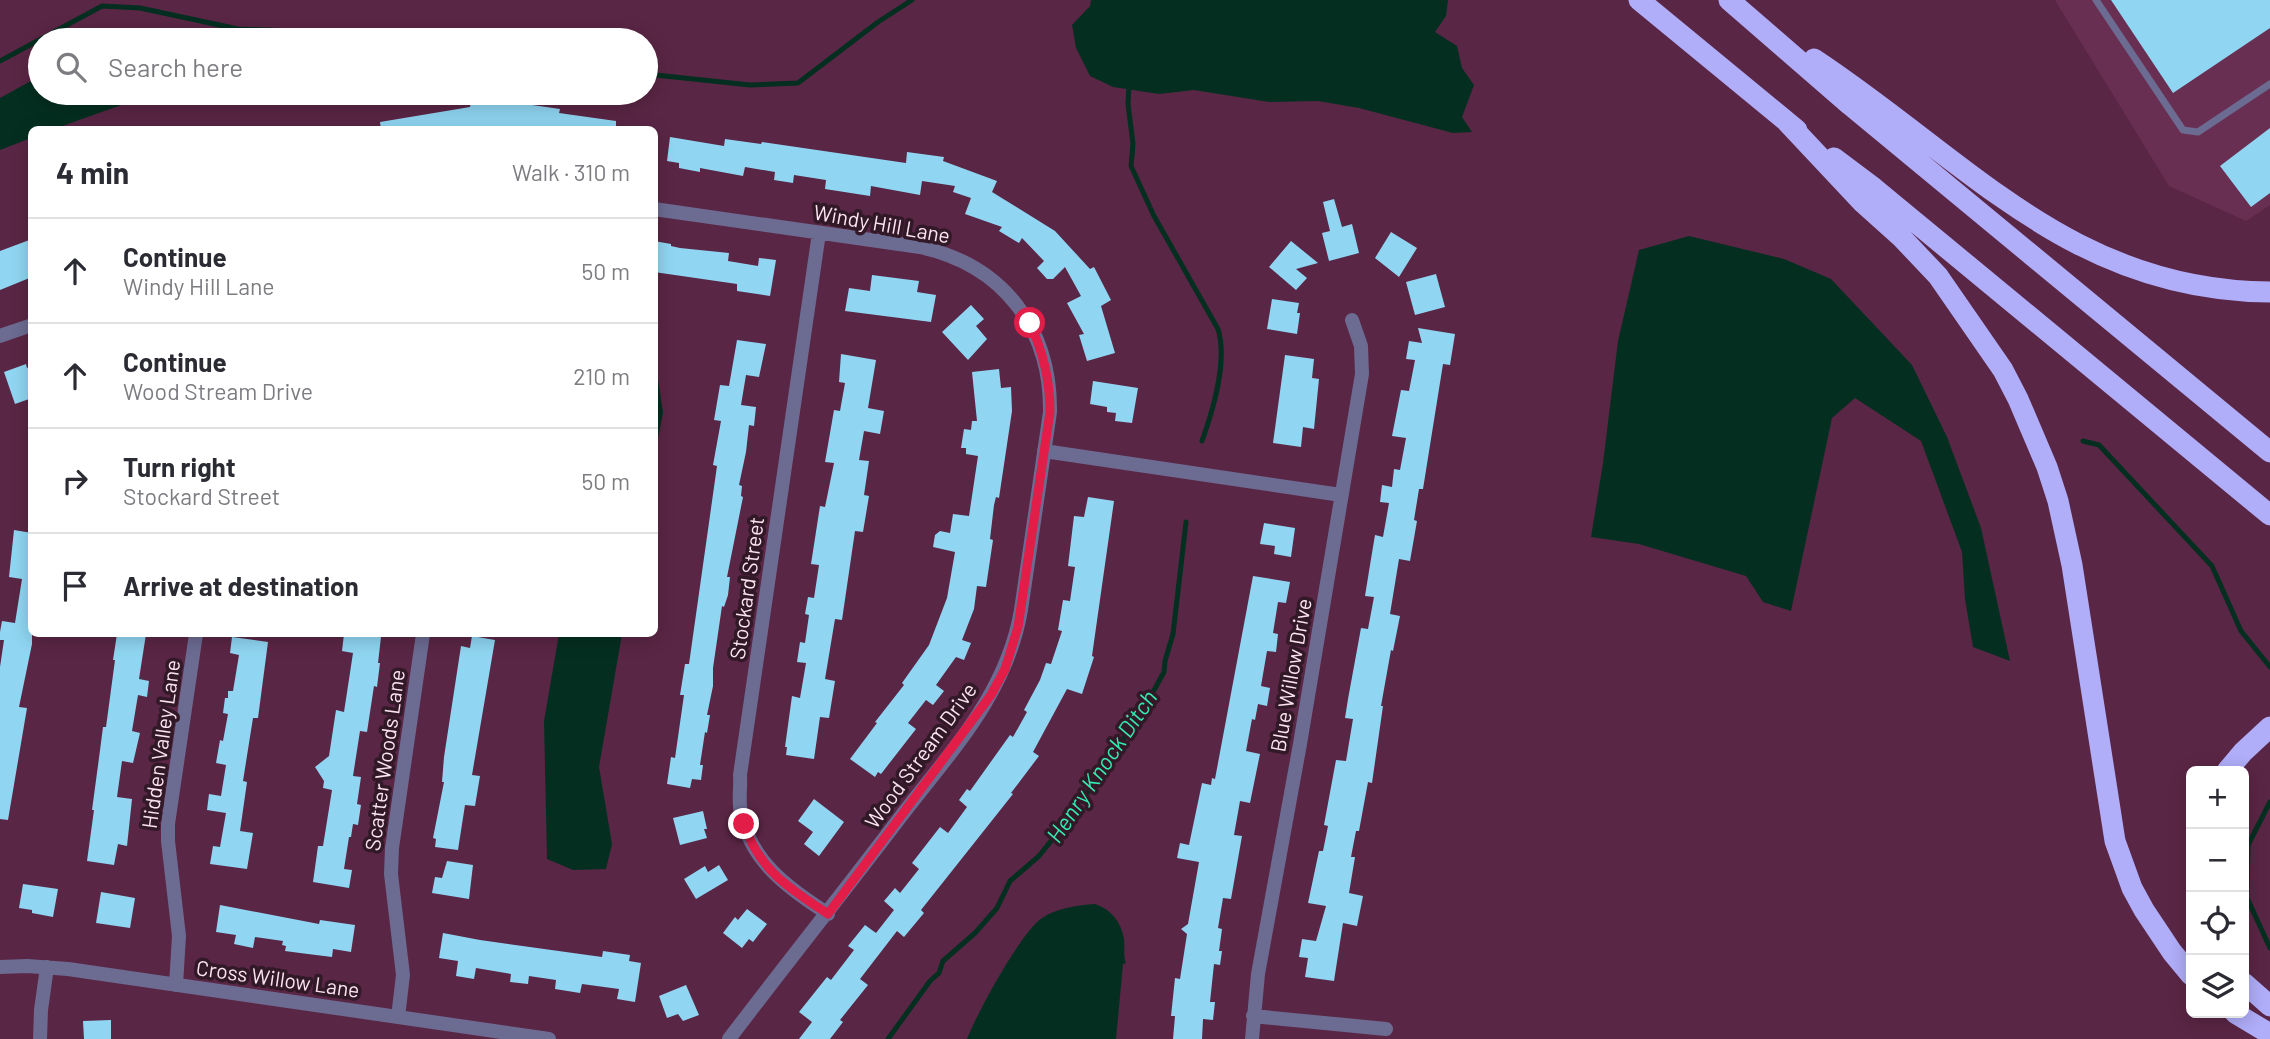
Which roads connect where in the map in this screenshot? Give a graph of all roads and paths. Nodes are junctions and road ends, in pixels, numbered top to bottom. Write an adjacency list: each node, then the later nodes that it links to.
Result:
1 (1639, 0): 6 (highway)
2 (1729, 0): 4 (highway)
3 (2096, 0): 5 (lane)
4 (1749, 16): 9 (highway); 14 (highway)
5 (2270, 84)
6 (1787, 122): 16 (highway); 24 (highway)
7 (658, 210): 8 (street, Windy Hill Lane)
8 (819, 233): 13 (street, Windy Hill Lane); 21 (street, Stockard Street)
9 (2270, 292)
10 (1352, 320): 15 (street, Blue Willow Drive)
11 (28, 326): 12 (street)
12 (0, 336)
13 (1044, 451): 15 (street); 21 (street, Wood Stream Drive)
14 (2270, 452)
15 (1341, 495): 28 (street, Blue Willow Drive)
16 (2270, 515)
17 (196, 637): 25 (street, Hidden Valley Lane)
18 (423, 637): 29 (street, Scatter Woods Lane)
19 (2270, 727): 20 (highway)
20 (2232, 766)
21 (828, 914): 35 (street, Wood Stream Drive)
22 (0, 967): 23 (street, Cross Willow Lane)
23 (47, 967): 25 (street, Cross Willow Lane); 33 (street)
24 (2186, 969)
25 (176, 985): 29 (street, Cross Willow Lane)
26 (2249, 987): 27 (highway)
27 (2270, 1006)
28 (1253, 1016): 31 (street); 36 (street, Blue Willow Drive)
29 (398, 1017): 34 (street, Cross Willow Lane)
30 (2243, 1018): 32 (highway)
31 (1386, 1029)
32 (2270, 1034)
33 (40, 1039)
34 (549, 1039)
35 (729, 1039)
36 (1252, 1039)

